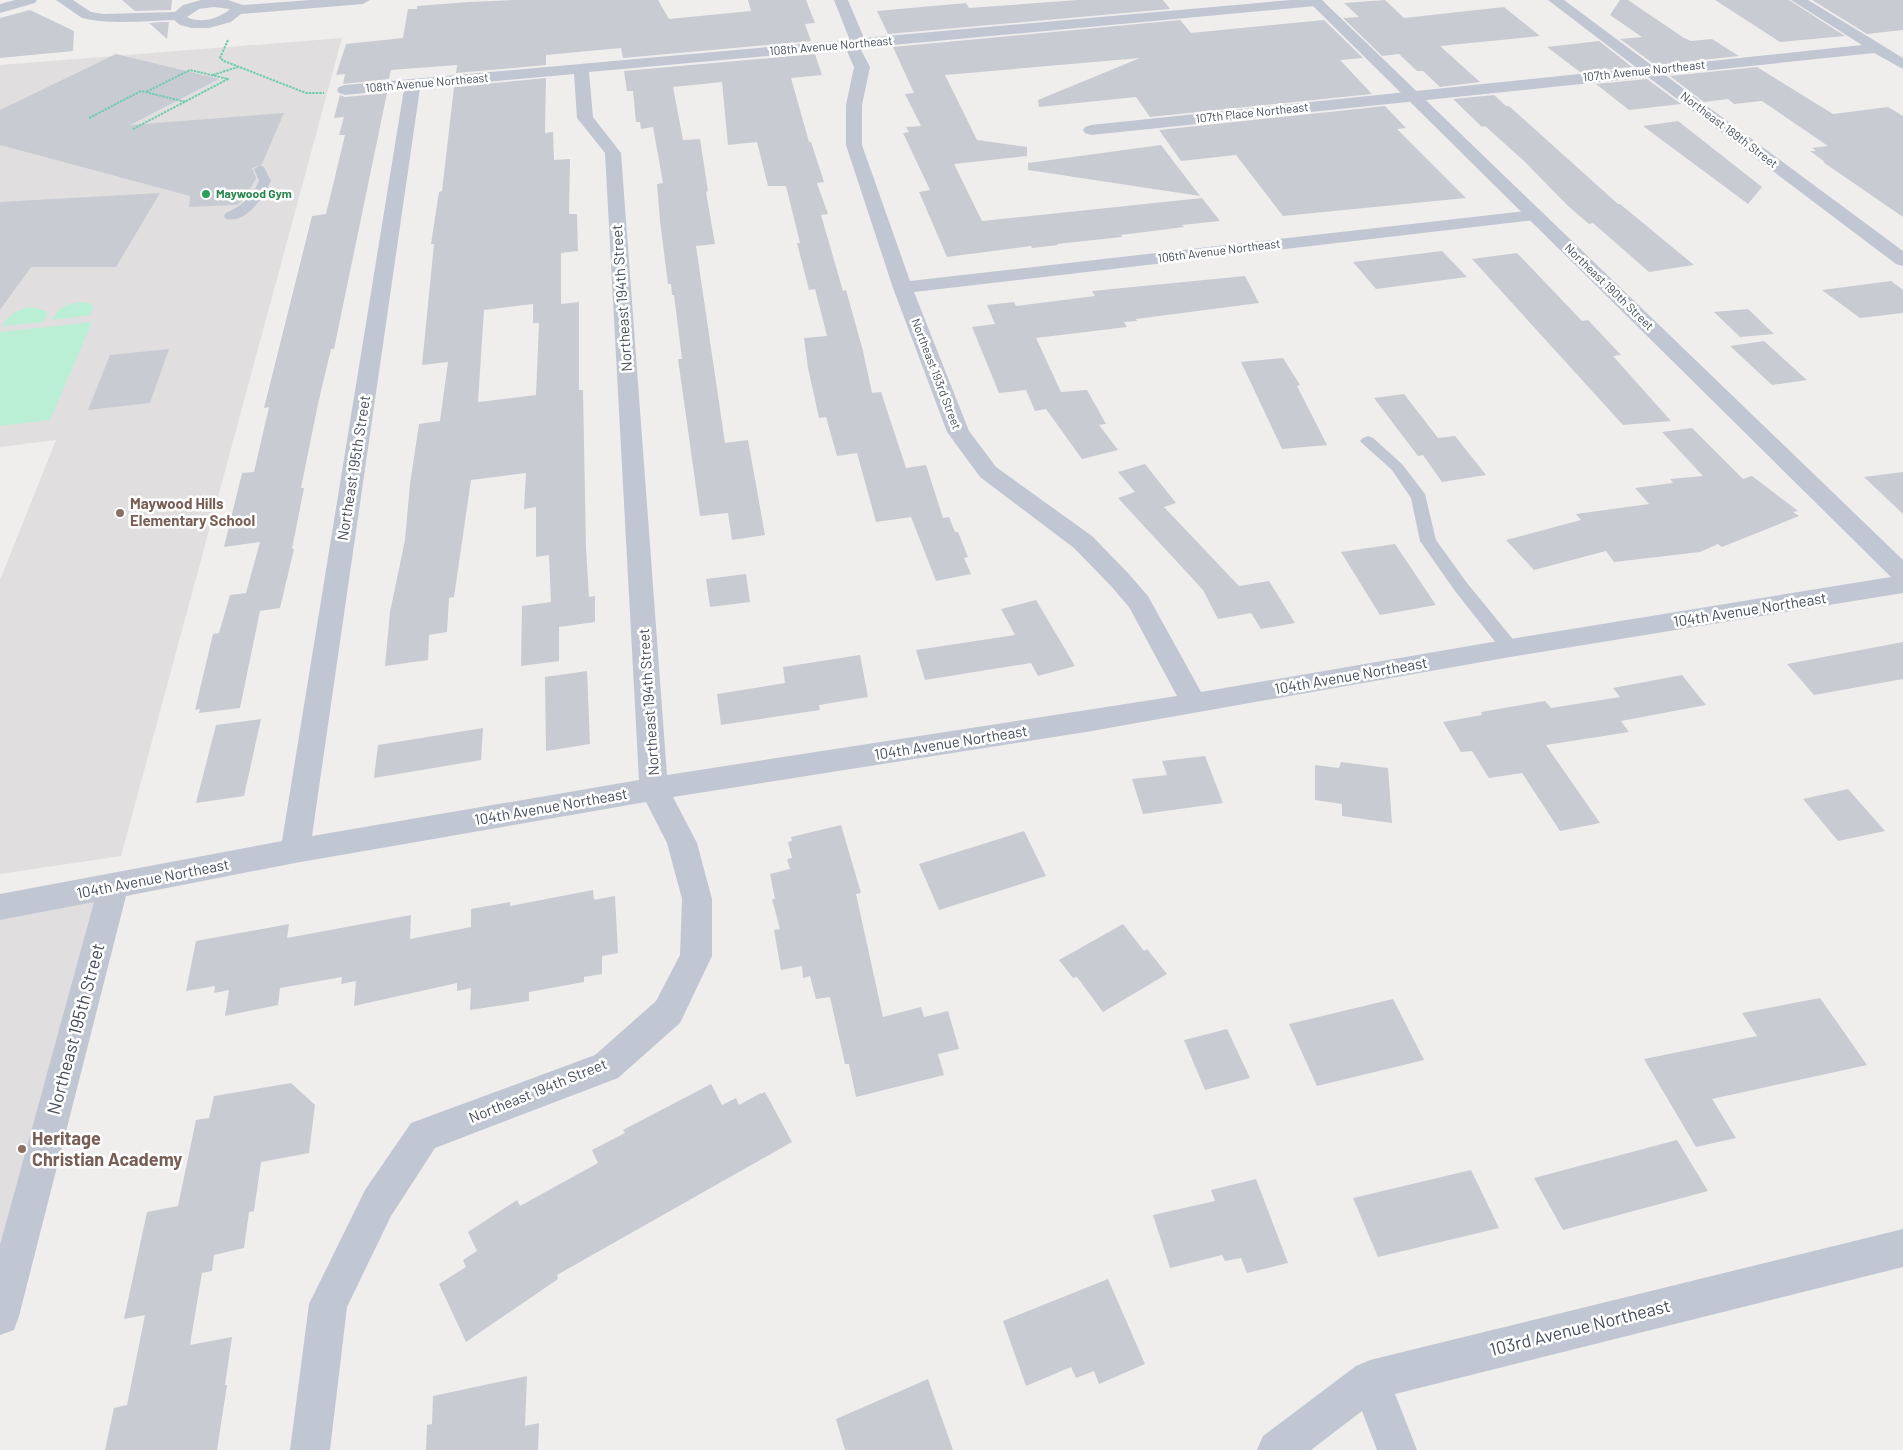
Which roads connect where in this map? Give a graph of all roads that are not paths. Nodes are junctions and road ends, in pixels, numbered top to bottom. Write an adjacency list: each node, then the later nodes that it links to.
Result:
1 (30, 0): 8 (street)
2 (64, 0): 10 (street)
3 (363, 0): 9 (street)
4 (841, 0): 11 (street, Northeast 193rd Street)
5 (1555, 0): 15 (street, Northeast 189th Street)
6 (1798, 0): 12 (street)
7 (1315, 1): 11 (street, 108th Avenue Northeast); 18 (street, Northeast 190th Street)
8 (0, 9)
9 (232, 14): 10 (street); 10 (street)
10 (179, 16)
11 (852, 44): 14 (street, 108th Avenue Northeast); 24 (street, Northeast 193rd Street)
12 (1877, 48): 13 (street); 15 (street, 107th Avenue Northeast)
13 (1903, 64)
14 (581, 70): 16 (street, 108th Avenue Northeast); 30 (street, Northeast 194th Street)
15 (1649, 70): 18 (street, 107th Avenue Northeast); 23 (street, Northeast 189th Street)
16 (413, 85): 17 (street, 108th Avenue Northeast); 31 (street, Northeast 195th Street)
17 (345, 90)
18 (1412, 96): 19 (street, 107th Place Northeast); 21 (street, Northeast 190th Street)
19 (1091, 130)
20 (260, 169): 22 (lane)
21 (1534, 215): 24 (street, 106th Avenue Northeast); 26 (street, Northeast 190th Street)
22 (230, 216)
23 (1898, 252)
24 (903, 288): 29 (street, Northeast 193rd Street)
25 (1368, 441): 28 (lane)
26 (1903, 574)
27 (1903, 584): 28 (street, 104th Avenue Northeast)
28 (1510, 648): 29 (street, 104th Avenue Northeast)
29 (1194, 703): 30 (street, 104th Avenue Northeast)
30 (654, 789): 31 (street, 104th Avenue Northeast); 37 (street, Northeast 194th Street)
31 (295, 851): 32 (street, 104th Avenue Northeast)
32 (113, 887): 33 (street, 104th Avenue Northeast); 35 (street, Northeast 195th Street)
33 (0, 907)
34 (1903, 1248): 36 (street, 103rd Avenue Northeast)
35 (0, 1316)
36 (1370, 1380): 38 (street, 103rd Avenue Northeast); 39 (street)
37 (310, 1450)
38 (1277, 1450)
39 (1397, 1450)

